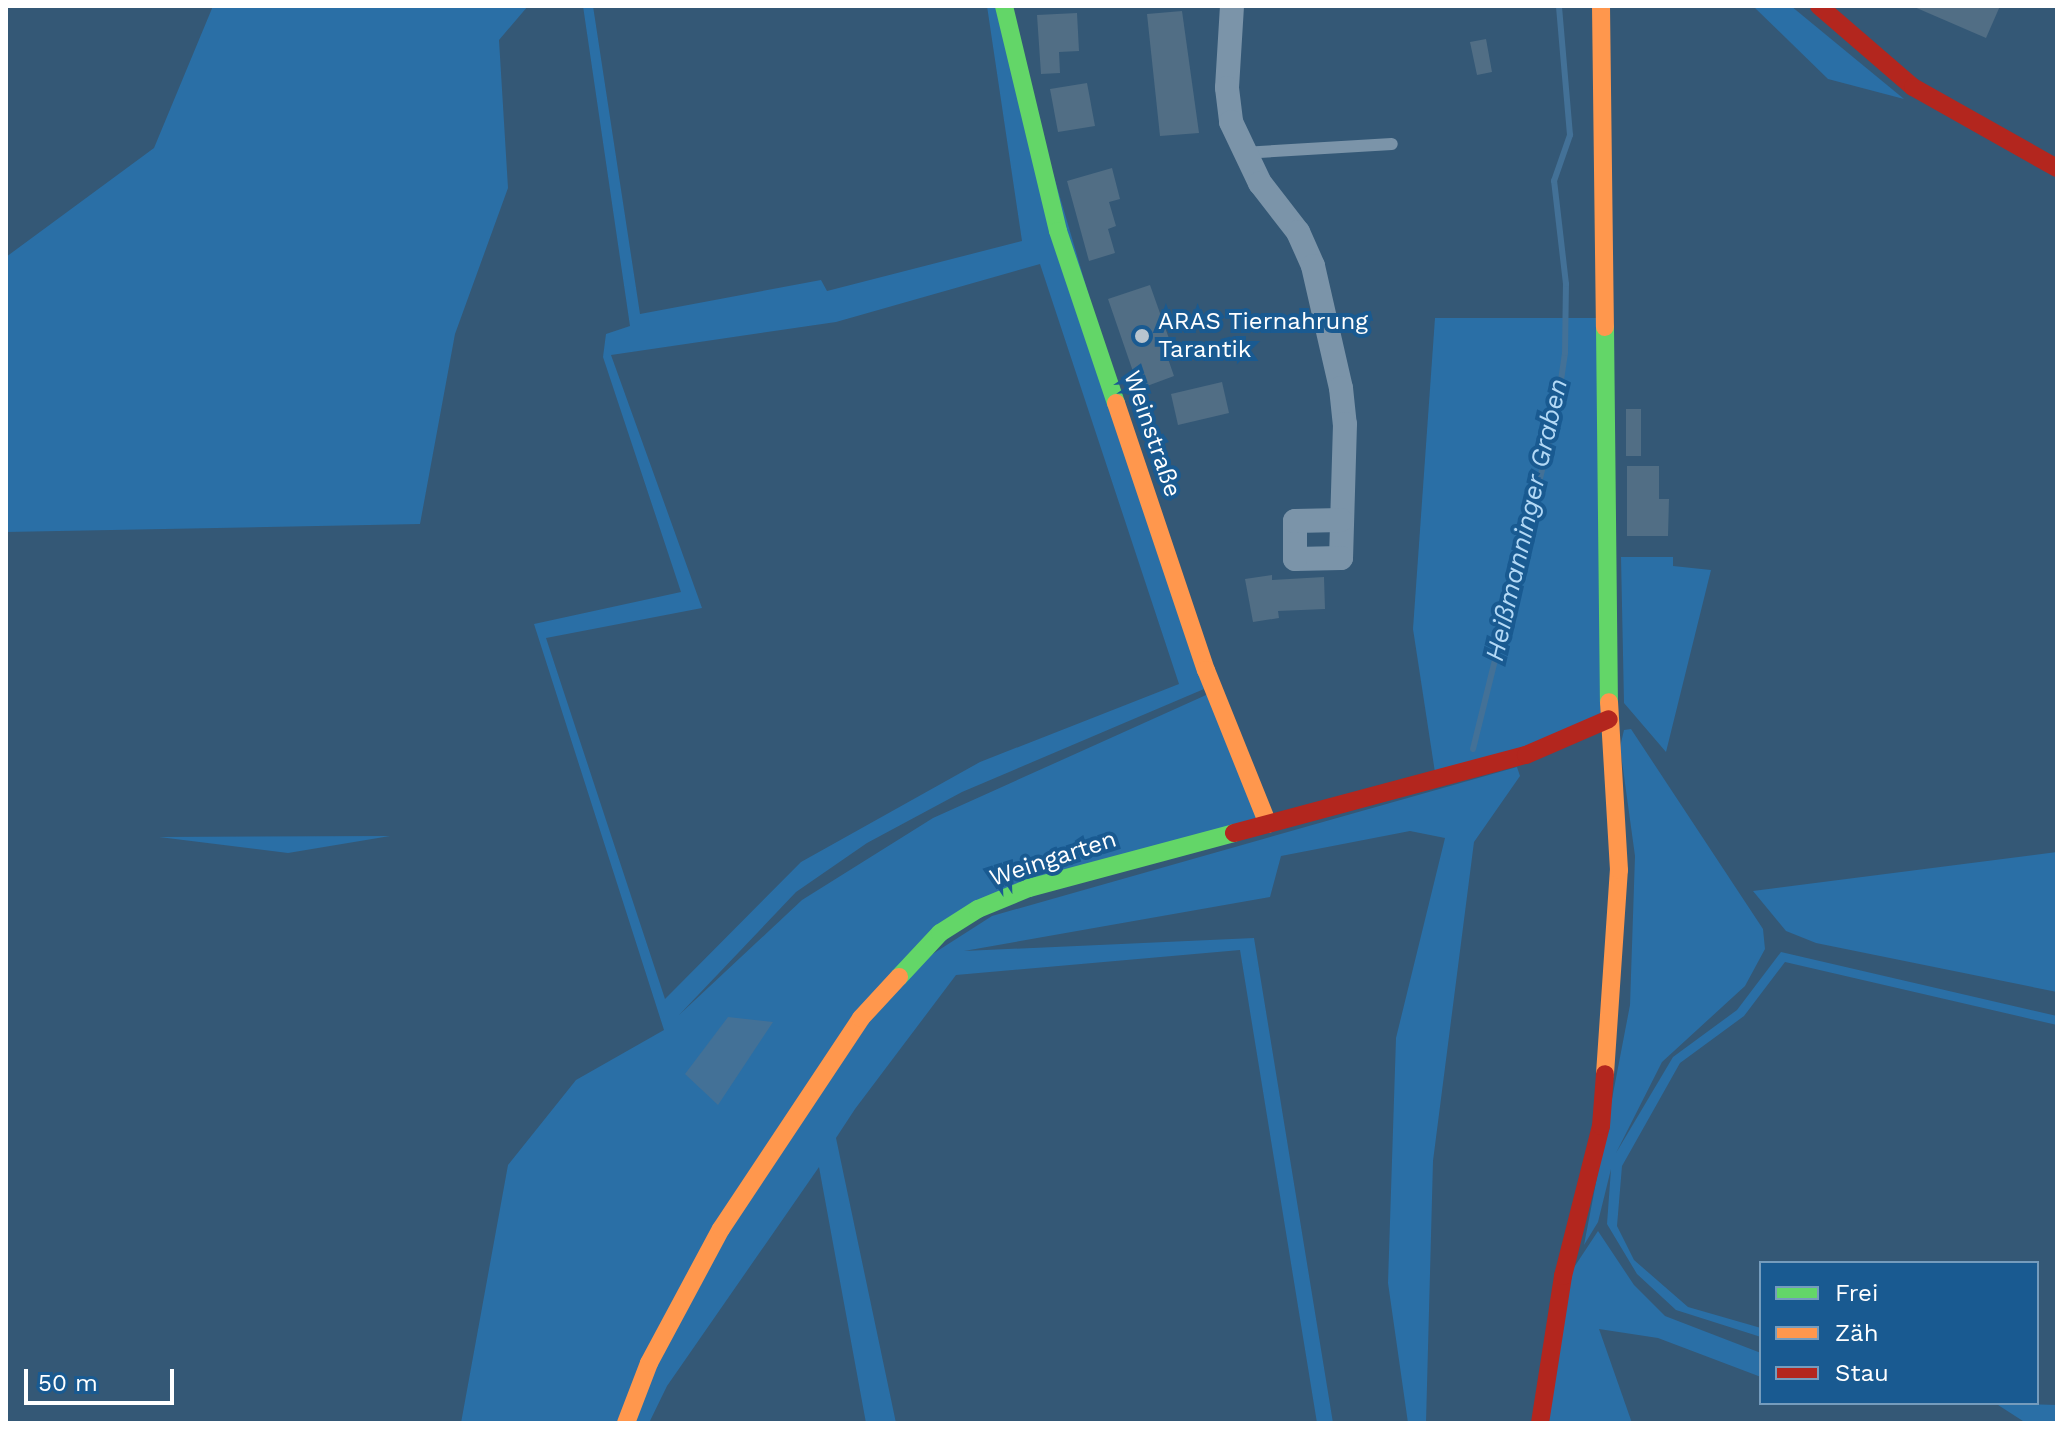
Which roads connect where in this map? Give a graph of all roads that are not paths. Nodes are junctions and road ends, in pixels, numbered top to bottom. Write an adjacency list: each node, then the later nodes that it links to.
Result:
1 (1004, 6): 10 (street, Weinstraße)
2 (1232, 6): 6 (street)
3 (1601, 6): 9 (street)
4 (1819, 6): 7 (street)
5 (1392, 144): 6 (lane)
6 (1243, 153): 8 (street)
7 (2057, 168)
8 (1341, 520)
9 (1609, 719): 10 (street, Weingarten); 12 (street)
10 (1268, 824): 11 (street, Weingarten)
11 (626, 1423)
12 (1540, 1423)

